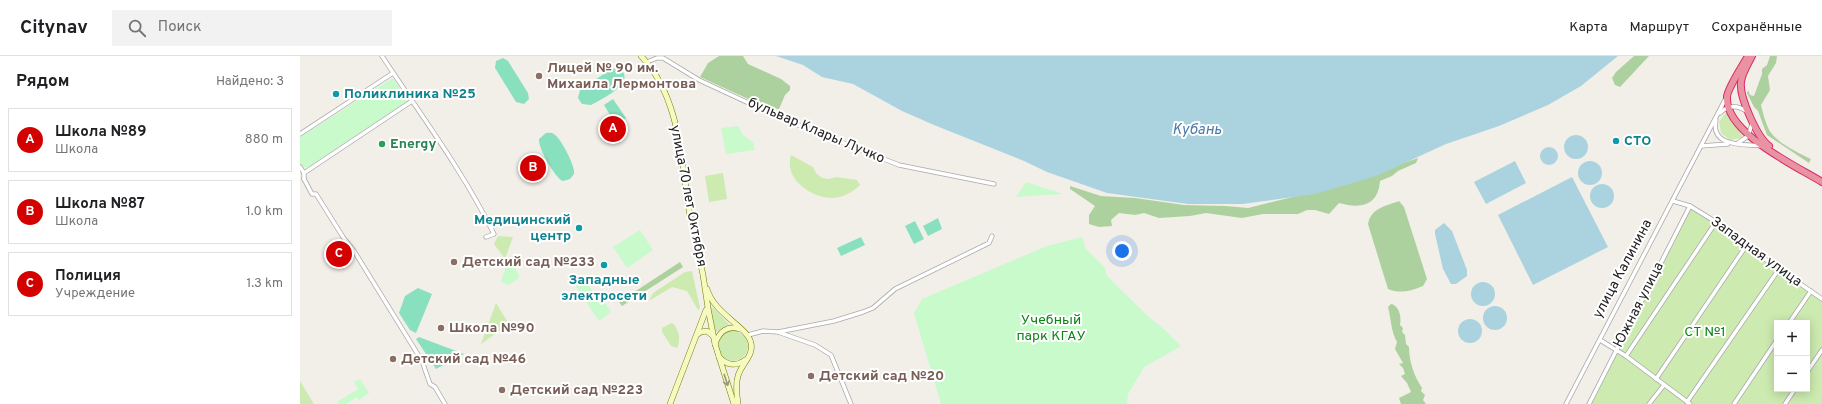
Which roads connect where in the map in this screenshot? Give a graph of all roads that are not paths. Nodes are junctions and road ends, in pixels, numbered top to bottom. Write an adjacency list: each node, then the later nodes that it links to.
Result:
1 (382, 56): 6 (street)
2 (641, 56): 5 (main road, улица 70 лет Октября)
3 (1748, 56): 7 (highway, улица Калинина)
4 (1752, 56): 11 (highway)
5 (647, 62): 23 (street, бульвар Клары Лучко); 31 (main road, улица 70 лет Октября)
6 (393, 73): 8 (street); 12 (street)
7 (1727, 95): 9 (highway); 10 (street, улица Калинина)
8 (412, 101): 19 (street); 28 (street)
9 (1729, 107): 10 (street); 11 (street); 13 (highway)
10 (1718, 115): 14 (street); 15 (street, улица Калинина)
11 (1750, 118): 13 (street); 17 (highway)
12 (300, 134)
13 (1748, 136): 14 (street); 16 (highway)
14 (1733, 143): 15 (street); 16 (street)
15 (1701, 146): 24 (street, улица Калинина)
16 (1763, 146): 17 (highway)
17 (1771, 149): 20 (highway); 22 (highway)
18 (300, 167): 19 (street)
19 (304, 173): 21 (street)
20 (1822, 178)
21 (302, 181): 55 (street)
22 (1822, 182)
23 (994, 184)
24 (1672, 201): 25 (street, Западная улица); 42 (street, улица Калинина)
25 (1690, 206): 26 (street, Западная улица); 45 (street, Южная улица)
26 (1716, 222): 29 (street, Западная улица); 49 (street)
27 (992, 236): 38 (street)
28 (486, 237)
29 (1746, 246): 30 (street, Западная улица); 51 (street)
30 (1779, 270): 32 (street, Западная улица); 54 (street)
31 (702, 274): 34 (main road); 35 (main road, улица 70 лет Октября)
32 (1811, 291): 33 (street, Западная улица); 36 (street)
33 (1822, 299)
34 (712, 301): 35 (main road); 37 (main road)
35 (707, 307): 39 (main road); 41 (main road, улица 70 лет Октября)
36 (1791, 320)
37 (743, 330): 40 (main road); 43 (main road)
38 (778, 332): 40 (street); 59 (street)
39 (697, 335): 41 (main road); 56 (main road)
40 (748, 335): 48 (main road)
41 (713, 336): 43 (main road, улица 70 лет Октября)
42 (1600, 340): 45 (street); 60 (street, улица Калинина)
43 (715, 344): 47 (main road)
44 (1774, 344): 63 (street)
45 (1616, 350): 49 (street); 61 (street, Южная улица)
46 (1822, 350): 50 (street)
47 (718, 356): 48 (main road); 57 (main road, one-way to 57)
48 (749, 356): 58 (main road)
49 (1626, 356): 51 (street)
50 (1810, 368)
51 (1656, 379): 52 (street)
52 (1664, 385): 54 (street); 62 (street)
53 (1793, 392): 64 (street)
54 (1689, 403)
55 (445, 404)
56 (670, 404)
57 (734, 404)
58 (738, 404)
59 (851, 404)
60 (1566, 404)
61 (1589, 404)
62 (1649, 404)
63 (1734, 404)
64 (1785, 404)

